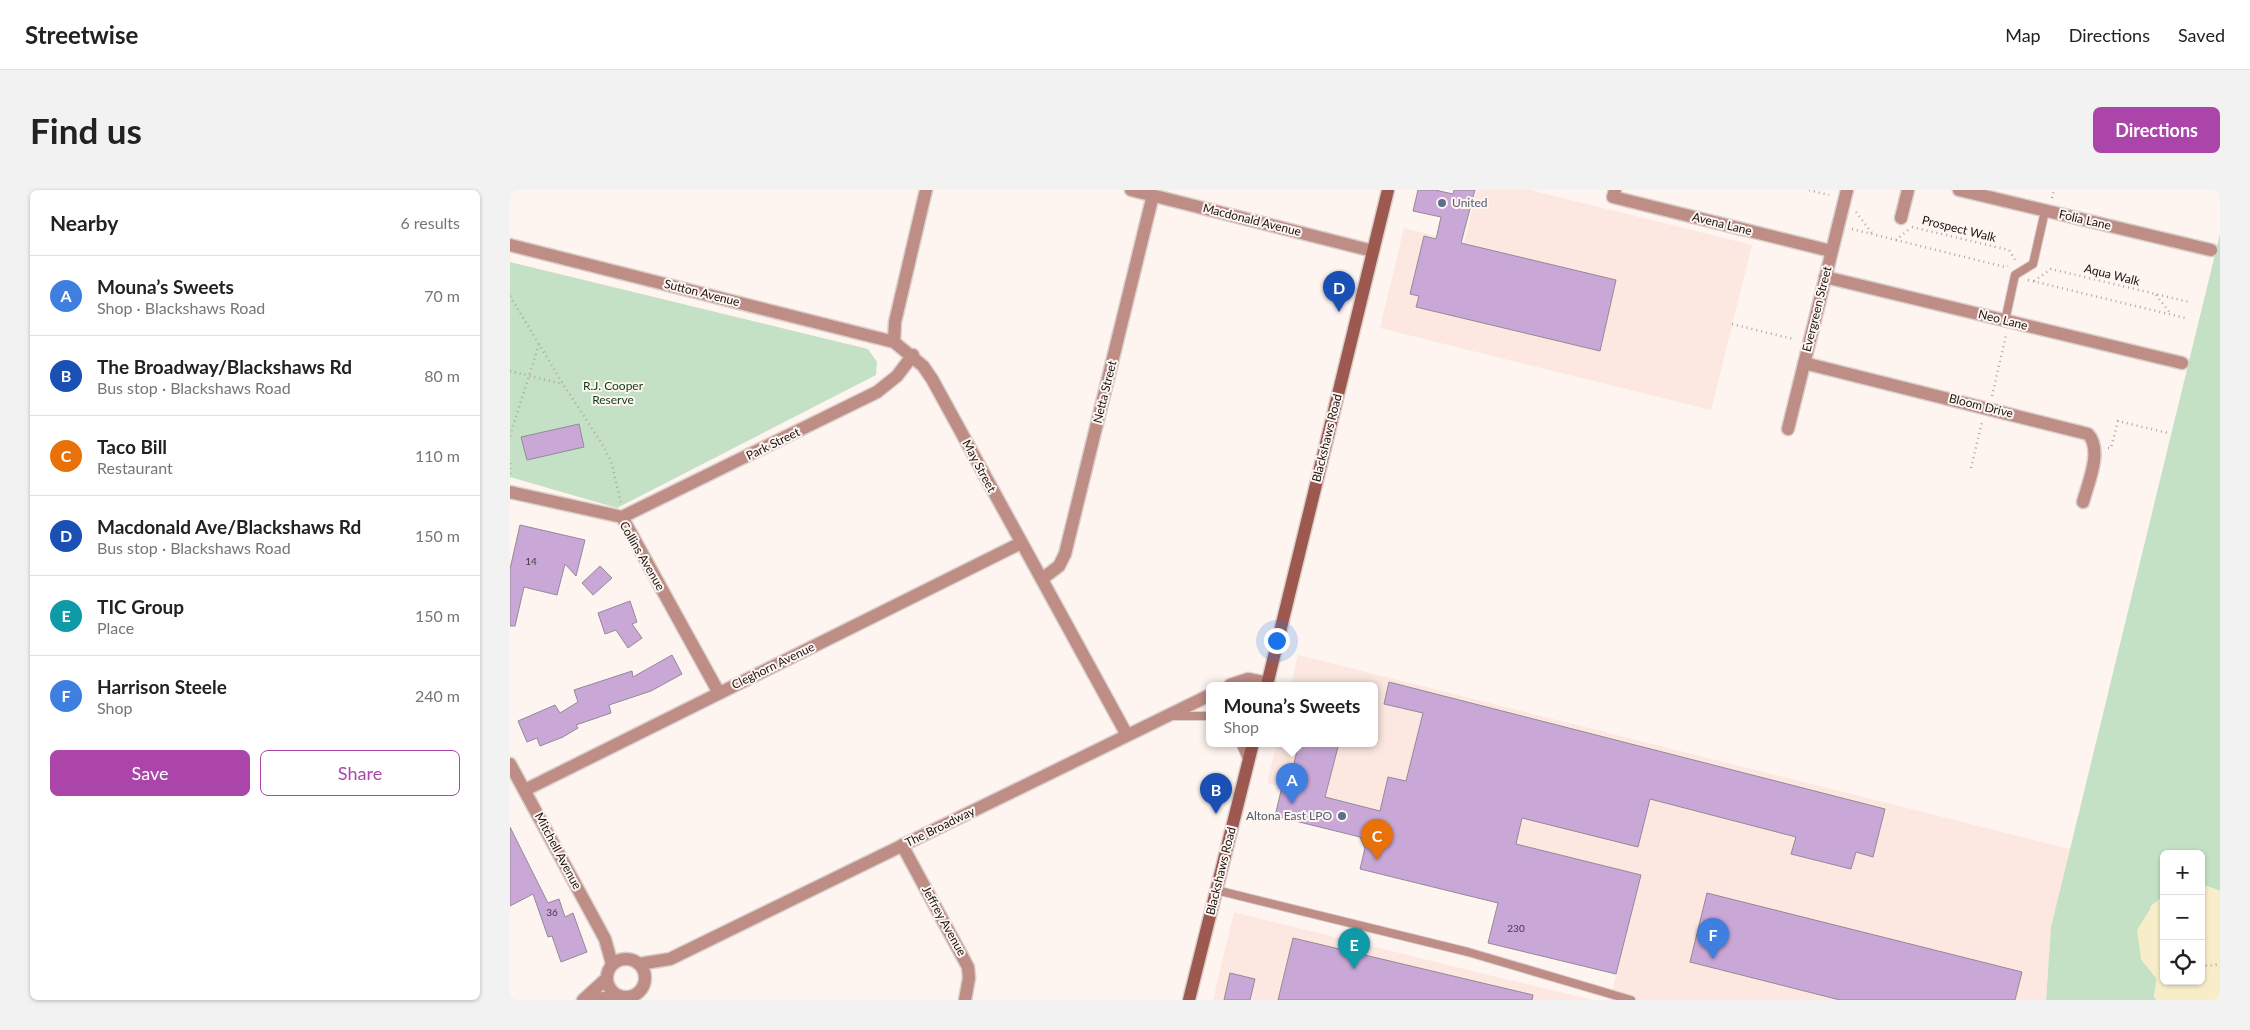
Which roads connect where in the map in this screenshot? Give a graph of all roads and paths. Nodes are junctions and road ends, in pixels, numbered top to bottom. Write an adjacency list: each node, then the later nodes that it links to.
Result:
1 (926, 190): 33 (street)
2 (1131, 190): 10 (street, Macdonald Avenue)
3 (1388, 190): 19 (main road, Blackshaws Road)
4 (1809, 190): 9 (path)
5 (1847, 190): 20 (street, Evergreen Street)
6 (1908, 190): 13 (street)
7 (1959, 190): 11 (street, Folia Lane)
8 (1614, 194): 20 (street, Avena Lane)
9 (1829, 195)
10 (1153, 196): 19 (street, Macdonald Avenue); 53 (street, Netta Street)
11 (2045, 210): 18 (street, Folia Lane); 22 (lane)
12 (1856, 212): 15 (path)
13 (1902, 218)
14 (1852, 229): 15 (path)
15 (1873, 234): 16 (path)
16 (1896, 240): 21 (path); 21 (path, Prospect Walk)
17 (510, 245): 33 (street, Sutton Avenue)
18 (2211, 250)
19 (1373, 251): 56 (main road, Blackshaws Road)
20 (1831, 251): 23 (street, Evergreen Street)
21 (2016, 261): 22 (path, Prospect Walk)
22 (2022, 271): 24 (path, Aqua Walk); 30 (lane)
23 (1825, 276): 30 (street, Neo Lane); 36 (street, Evergreen Street)
24 (2034, 281): 25 (path, Aqua Walk); 28 (path, Aqua Walk)
25 (2155, 294): 27 (path, Aqua Walk); 28 (path)
26 (510, 296): 34 (path)
27 (2189, 302)
28 (2171, 314): 29 (path, Aqua Walk)
29 (2185, 318)
30 (2007, 321): 37 (street, Neo Lane); 41 (path)
31 (1732, 324): 32 (path)
32 (1793, 339)
33 (894, 342): 35 (street, May Street)
34 (539, 344): 39 (path); 40 (path)
35 (913, 356): 51 (street, Park Street); 52 (street, May Street)
36 (1804, 363): 41 (street, Bloom Drive); 42 (street, Evergreen Street)
37 (2182, 363)
38 (510, 371): 39 (path)
39 (528, 375): 40 (path); 44 (path)
40 (563, 384): 51 (path)
41 (1986, 413): 45 (street, Bloom Drive); 47 (path)
42 (1788, 429)
43 (2168, 433): 45 (path)
44 (510, 436)
45 (2094, 445): 50 (street)
46 (510, 463): 48 (path)
47 (1971, 468)
48 (510, 476)
49 (510, 492): 51 (street, Collins Avenue)
50 (2083, 502)
51 (625, 516): 57 (street, Collins Avenue)
52 (1021, 543): 53 (street, May Street); 57 (street, Cleghorn Avenue)
53 (1042, 579): 61 (street, May Street)
54 (1239, 682): 55 (street)
55 (1259, 682)
56 (1267, 682)
57 (719, 693): 66 (street, Cleghorn Avenue)
58 (1206, 697): 59 (street, The Broadway)
59 (1165, 716): 60 (lane); 61 (street, The Broadway)
60 (1206, 716)
61 (1127, 735): 67 (street, The Broadway)
62 (1242, 747): 64 (lane)
63 (1252, 747): 64 (main road, Blackshaws Road)
64 (1248, 762): 68 (main road, Blackshaws Road)
65 (510, 764): 66 (street, Mitchell Avenue)
66 (525, 790): 69 (street, Mitchell Avenue)
67 (902, 845): 70 (street, The Broadway); 81 (street, Jeffrey Avenue)
68 (1216, 890): 82 (main road, Blackshaws Road); 83 (lane)
69 (605, 939): 71 (street, Mitchell Avenue); 72 (street, Mitchell Avenue)
70 (670, 958): 73 (street, The Broadway); 77 (street, The Broadway)
71 (625, 959): 72 (street); 73 (street)
72 (612, 964): 76 (street)
73 (639, 964): 77 (street)
74 (2220, 964): 75 (path)
75 (2205, 965)
76 (606, 979): 78 (street); 79 (street)
77 (645, 982): 78 (street)
78 (618, 996): 80 (street)
79 (583, 1000)
80 (590, 1000)
81 (965, 1000)
82 (1189, 1000)
83 (1631, 1000)

